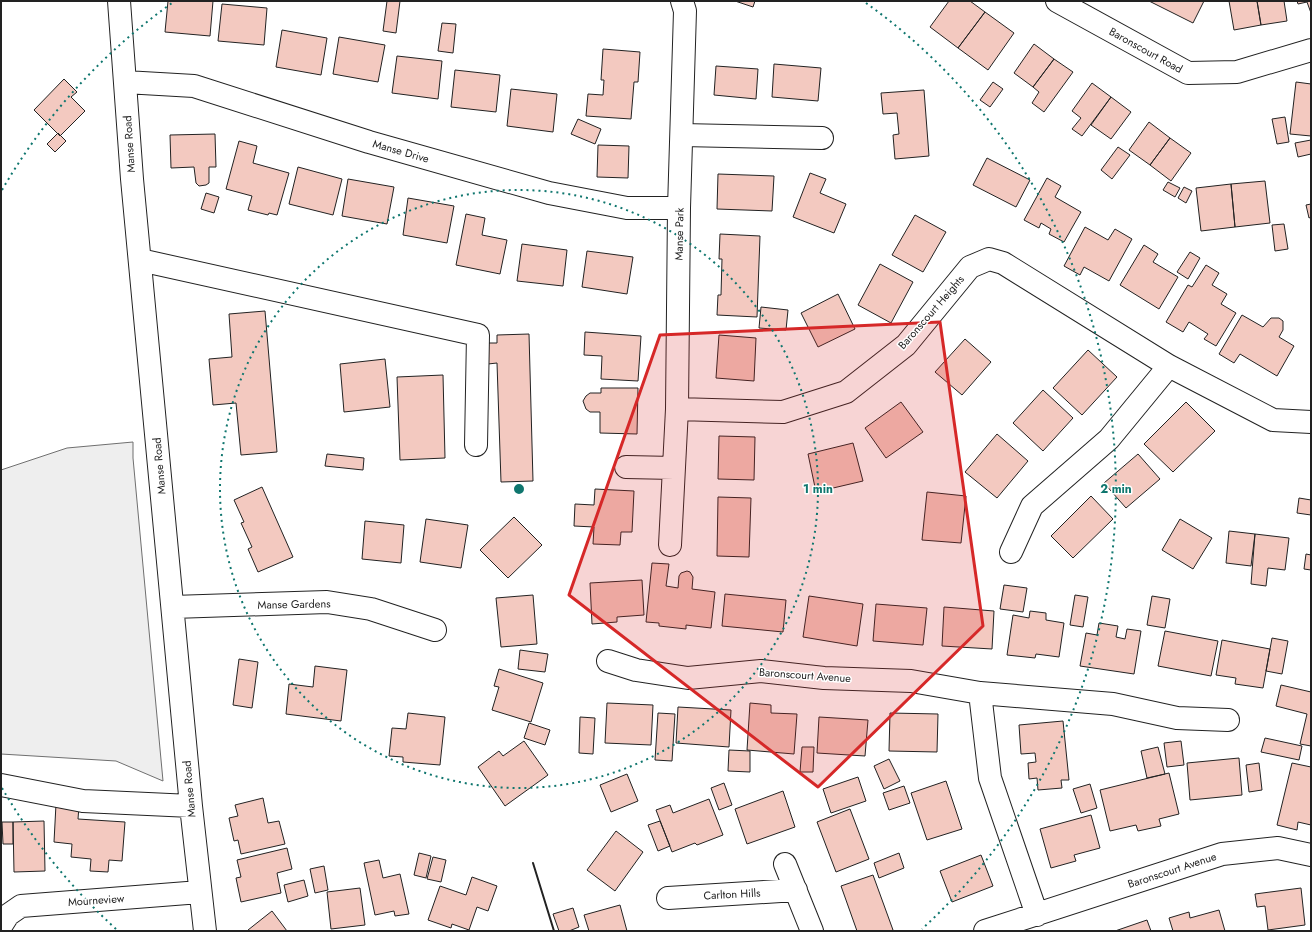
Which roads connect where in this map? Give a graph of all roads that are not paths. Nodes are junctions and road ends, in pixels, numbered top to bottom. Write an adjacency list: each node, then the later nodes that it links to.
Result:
1 (119, 1): 5 (street, Manse Road)
2 (682, 1): 6 (street, Manse Park)
3 (1057, 1): 4 (street, Baronscourt Road)
4 (1311, 50)
5 (125, 82): 8 (street, Manse Drive); 9 (street, Manse Road)
6 (682, 135): 7 (street); 8 (street, Manse Park)
7 (822, 138)
8 (679, 208): 11 (street, Manse Park)
9 (140, 260): 13 (street); 18 (street, Manse Road)
10 (1169, 366): 11 (street, Baronscourt Heights); 12 (street, Baronscourt Heights); 17 (street)
11 (677, 409): 15 (street, Manse Park)
12 (1311, 422)
13 (476, 446)
14 (626, 467): 15 (street)
15 (674, 468): 16 (street, Manse Park)
16 (670, 545)
17 (1011, 552)
18 (173, 608): 19 (street, Manse Gardens); 24 (street, Manse Road)
19 (435, 630)
20 (608, 661): 21 (street, Baronscourt Avenue)
21 (980, 693): 22 (street, Baronscourt Avenue); 30 (street)
22 (1228, 720)
23 (1, 785): 24 (street)
24 (191, 806): 28 (street, Manse Road)
25 (1311, 855): 30 (street, Baronscourt Avenue)
26 (785, 864): 27 (street)
27 (796, 890): 29 (street, Carlton Hills); 33 (street)
28 (200, 892): 31 (street, Mourneview); 32 (street, Manse Road)
29 (668, 898)
30 (1037, 915): 34 (street, Baronscourt Avenue)
31 (1, 926)
32 (205, 931)
33 (812, 931)
34 (985, 931)

